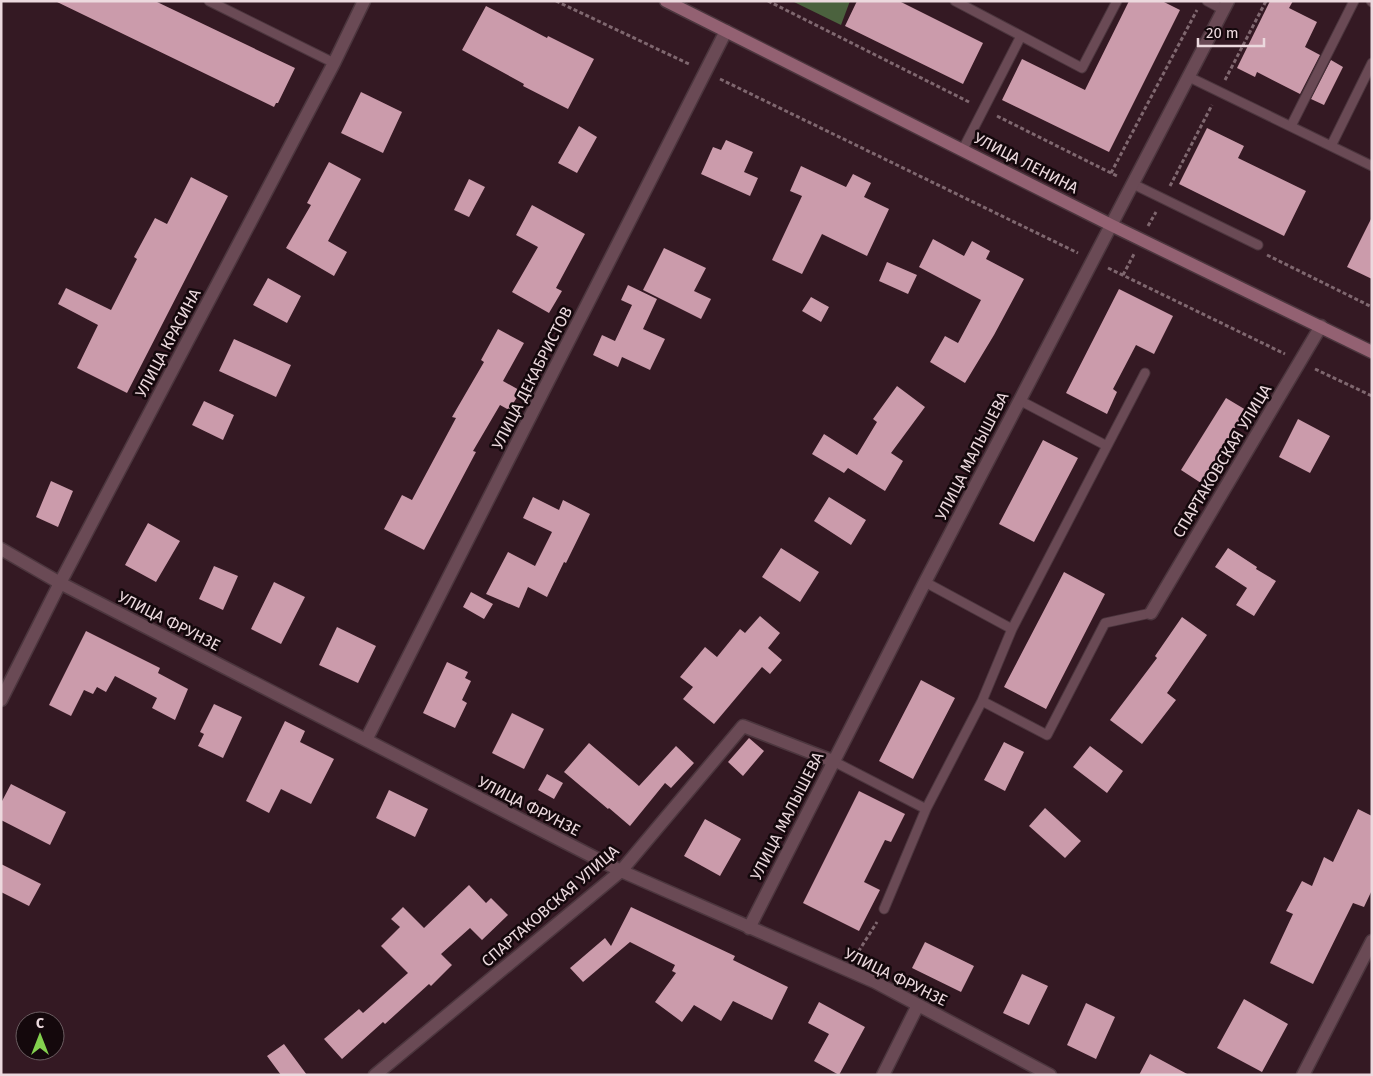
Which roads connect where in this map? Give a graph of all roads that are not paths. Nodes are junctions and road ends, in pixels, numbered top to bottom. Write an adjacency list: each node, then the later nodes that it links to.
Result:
1 (208, 1): 11 (lane)
2 (364, 1): 11 (street, УЛИЦА КРАСИНА)
3 (666, 1): 9 (main road, УЛИЦА ЛЕНИНА)
4 (955, 1): 10 (lane)
5 (1117, 1): 10 (lane)
6 (1207, 1): 8 (lane)
7 (1354, 1): 14 (lane)
8 (1226, 6): 13 (street, УЛИЦА МАЛЫШЕВА)
9 (726, 31): 16 (main road, УЛИЦА ЛЕНИНА); 33 (street, УЛИЦА ДЕКАБРИСТОВ)
10 (1021, 36): 16 (lane)
11 (334, 62): 28 (street, УЛИЦА КРАСИНА)
12 (1372, 63): 15 (lane)
13 (1189, 77): 14 (lane); 18 (street, УЛИЦА МАЛЫШЕВА)
14 (1291, 126): 15 (lane)
15 (1331, 146): 17 (lane)
16 (963, 150): 19 (main road, УЛИЦА ЛЕНИНА)
17 (1372, 166)
18 (1133, 184): 19 (street, УЛИЦА МАЛЫШЕВА); 20 (lane)
19 (1111, 225): 21 (main road, УЛИЦА ЛЕНИНА); 24 (street, УЛИЦА МАЛЫШЕВА)
20 (1258, 244)
21 (1321, 326): 22 (main road, УЛИЦА ЛЕНИНА); 29 (street, СПАРТАКОВСКАЯ УЛИЦА)
22 (1372, 352)
23 (1146, 373): 25 (lane)
24 (1019, 400): 25 (lane); 27 (street, УЛИЦА МАЛЫШЕВА)
25 (1107, 446): 30 (lane)
26 (1, 549): 28 (street, УЛИЦА ФРУНЗЕ)
27 (925, 582): 30 (lane); 34 (street, УЛИЦА МАЛЫШЕВА)
28 (60, 583): 31 (street, УЛИЦА КРАСИНА); 33 (street, УЛИЦА ФРУНЗЕ)
29 (1150, 613): 32 (lane)
30 (1012, 629): 32 (lane)
31 (1, 700)
32 (982, 701): 35 (lane)
33 (366, 740): 36 (street, УЛИЦА ФРУНЗЕ)
34 (833, 761): 35 (lane); 36 (street, СПАРТАКОВСКАЯ УЛИЦА); 38 (street, УЛИЦА МАЛЫШЕВА)
35 (926, 809): 37 (lane)
36 (621, 871): 38 (street, УЛИЦА ФРУНЗЕ); 41 (street, СПАРТАКОВСКАЯ УЛИЦА)
37 (884, 909)
38 (749, 928): 40 (street, УЛИЦА ФРУНЗЕ)
39 (1372, 941): 44 (street)
40 (918, 1005): 42 (street); 43 (street, УЛИЦА ФРУНЗЕ)
41 (375, 1075)
42 (883, 1075)
43 (1050, 1075)
44 (1303, 1075)

